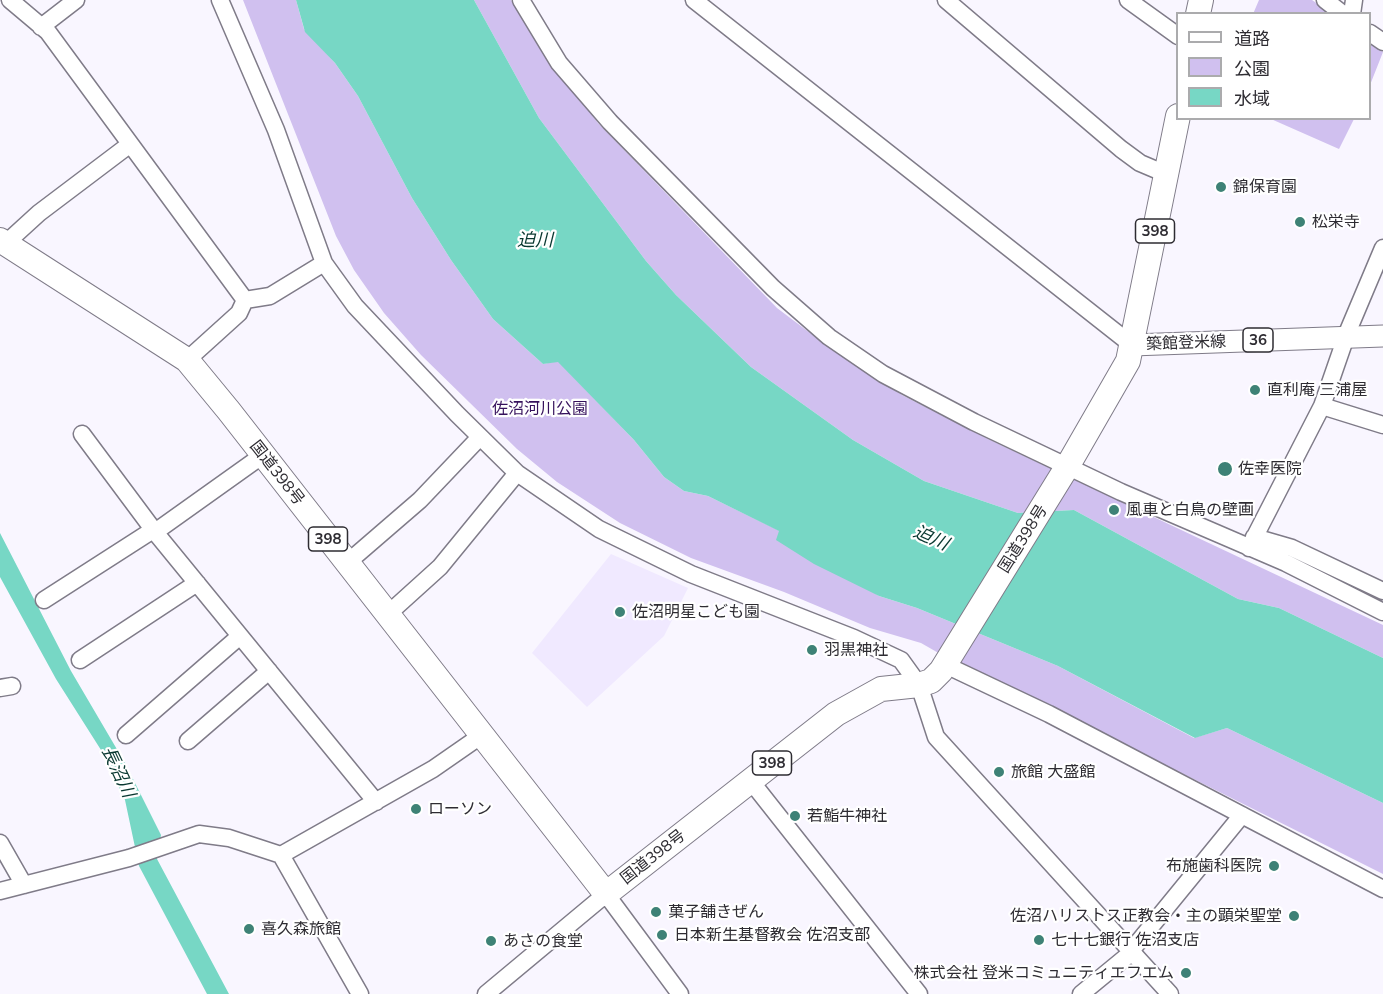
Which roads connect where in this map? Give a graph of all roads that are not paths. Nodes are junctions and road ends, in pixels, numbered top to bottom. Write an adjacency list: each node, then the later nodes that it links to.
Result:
1 (10, 0): 10 (street)
2 (76, 0): 10 (street)
3 (220, 0): 17 (street)
4 (521, 0): 28 (street)
5 (694, 0): 21 (street)
6 (945, 0): 14 (street)
7 (1128, 0): 11 (street)
8 (1324, 0): 9 (street)
9 (1340, 12)
10 (41, 27): 13 (street)
11 (1176, 35)
12 (1177, 120): 14 (highway, 国道398号 / 398)
13 (129, 145): 15 (street); 18 (street)
14 (1166, 174): 21 (highway, 国道398号 / 398)
15 (3, 242): 22 (highway, 国道398号 / 398)
16 (1383, 248): 20 (street)
17 (324, 263): 18 (street); 26 (street)
18 (245, 300): 22 (street)
19 (1383, 336): 20 (main road, 築館登米線 / 36)
20 (1347, 337): 21 (main road, 築館登米線 / 36); 23 (street)
21 (1132, 345): 28 (highway, 国道398号 / 398)
22 (187, 360): 27 (highway, 国道398号 / 398)
23 (1322, 406): 24 (street); 31 (street)
24 (1383, 425)
25 (82, 434): 30 (street)
26 (480, 437): 29 (street); 32 (street)
27 (263, 455): 30 (street); 32 (highway, 国道398号 / 398)
28 (1067, 467): 31 (street); 39 (highway, 国道398号 / 398)
29 (517, 473): 37 (street); 42 (street)
30 (154, 531): 33 (street); 35 (street)
31 (1251, 543): 34 (street); 36 (street)
32 (347, 563): 37 (highway, 国道398号 / 398)
33 (197, 583): 38 (street); 40 (street)
34 (1383, 591)
35 (44, 600)
36 (1383, 612)
37 (387, 614): 44 (highway, 国道398号 / 398)
38 (240, 636): 41 (street); 43 (street)
39 (949, 659): 42 (highway, 国道398号 / 398); 48 (street)
40 (80, 660)
41 (269, 671): 45 (street); 47 (street)
42 (914, 677): 46 (highway, 国道398号 / 398); 55 (street)
43 (126, 735)
44 (482, 735): 47 (street); 54 (highway, 国道398号 / 398)
45 (188, 741)
46 (750, 780): 54 (highway, 国道398号 / 398); 59 (street)
47 (376, 801): 50 (street)
48 (1242, 815): 52 (street); 55 (street)
49 (0, 843): 51 (street)
50 (281, 855): 51 (street); 56 (street)
51 (24, 885): 53 (street)
52 (1383, 889)
53 (0, 891)
54 (606, 894): 57 (street); 58 (street)
55 (1130, 951): 60 (street); 61 (street)
56 (360, 994)
57 (486, 994)
58 (680, 994)
59 (919, 994)
60 (1081, 994)
61 (1170, 994)

